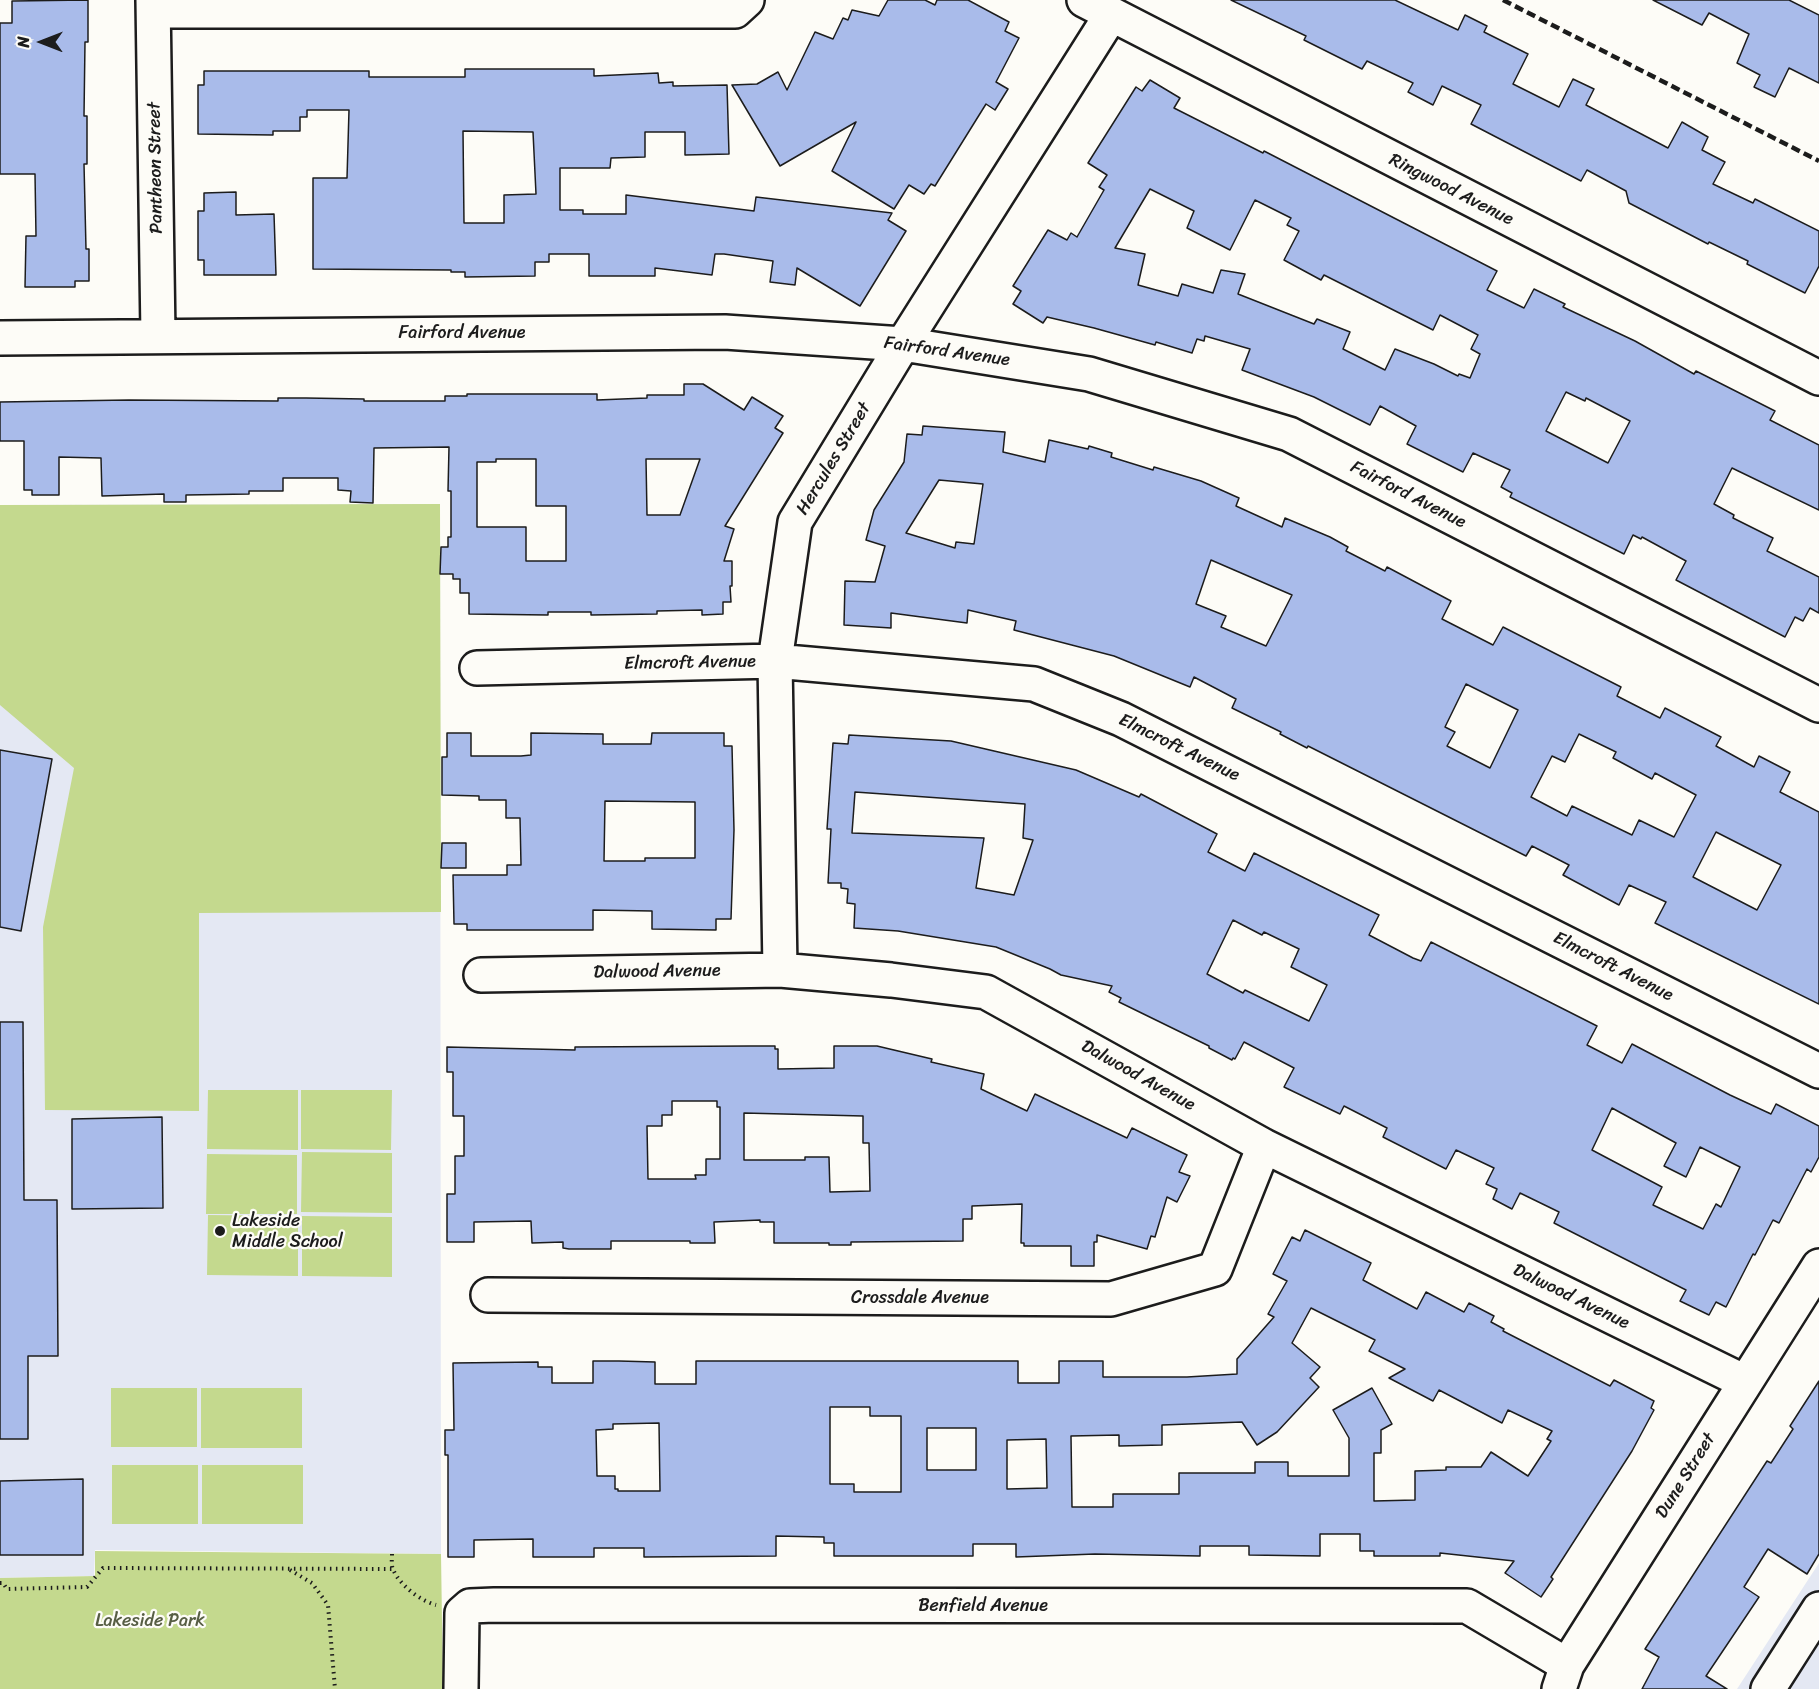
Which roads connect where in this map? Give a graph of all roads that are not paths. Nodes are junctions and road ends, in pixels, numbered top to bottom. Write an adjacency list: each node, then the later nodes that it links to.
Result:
1 (747, 0): 2 (street)
2 (154, 6): 4 (street, Pantheon Street)
3 (1098, 8): 6 (street, Hercules Street); 7 (street, Ringwood Avenue)
4 (158, 335): 5 (street, Fairford Avenue); 6 (street, Fairford Avenue)
5 (0, 338)
6 (903, 344): 8 (street, Hercules Street); 10 (street, Fairford Avenue)
7 (1819, 378)
8 (775, 661): 9 (street, Elmcroft Avenue); 11 (street, Hercules Street); 13 (street, Elmcroft Avenue)
9 (477, 668)
10 (1819, 705)
11 (780, 970): 12 (street, Dalwood Avenue); 14 (street, Dalwood Avenue)
12 (481, 975)
13 (1819, 1071)
14 (1264, 1146): 16 (street, Crossdale Avenue); 17 (street, Dalwood Avenue)
15 (1819, 1266): 17 (street, Dune Street)
16 (488, 1294)
17 (1745, 1382): 19 (street, Dune Street)
18 (1819, 1609): 21 (street)
19 (1563, 1677): 20 (street, Benfield Avenue)
20 (461, 1689)
21 (1768, 1689)

